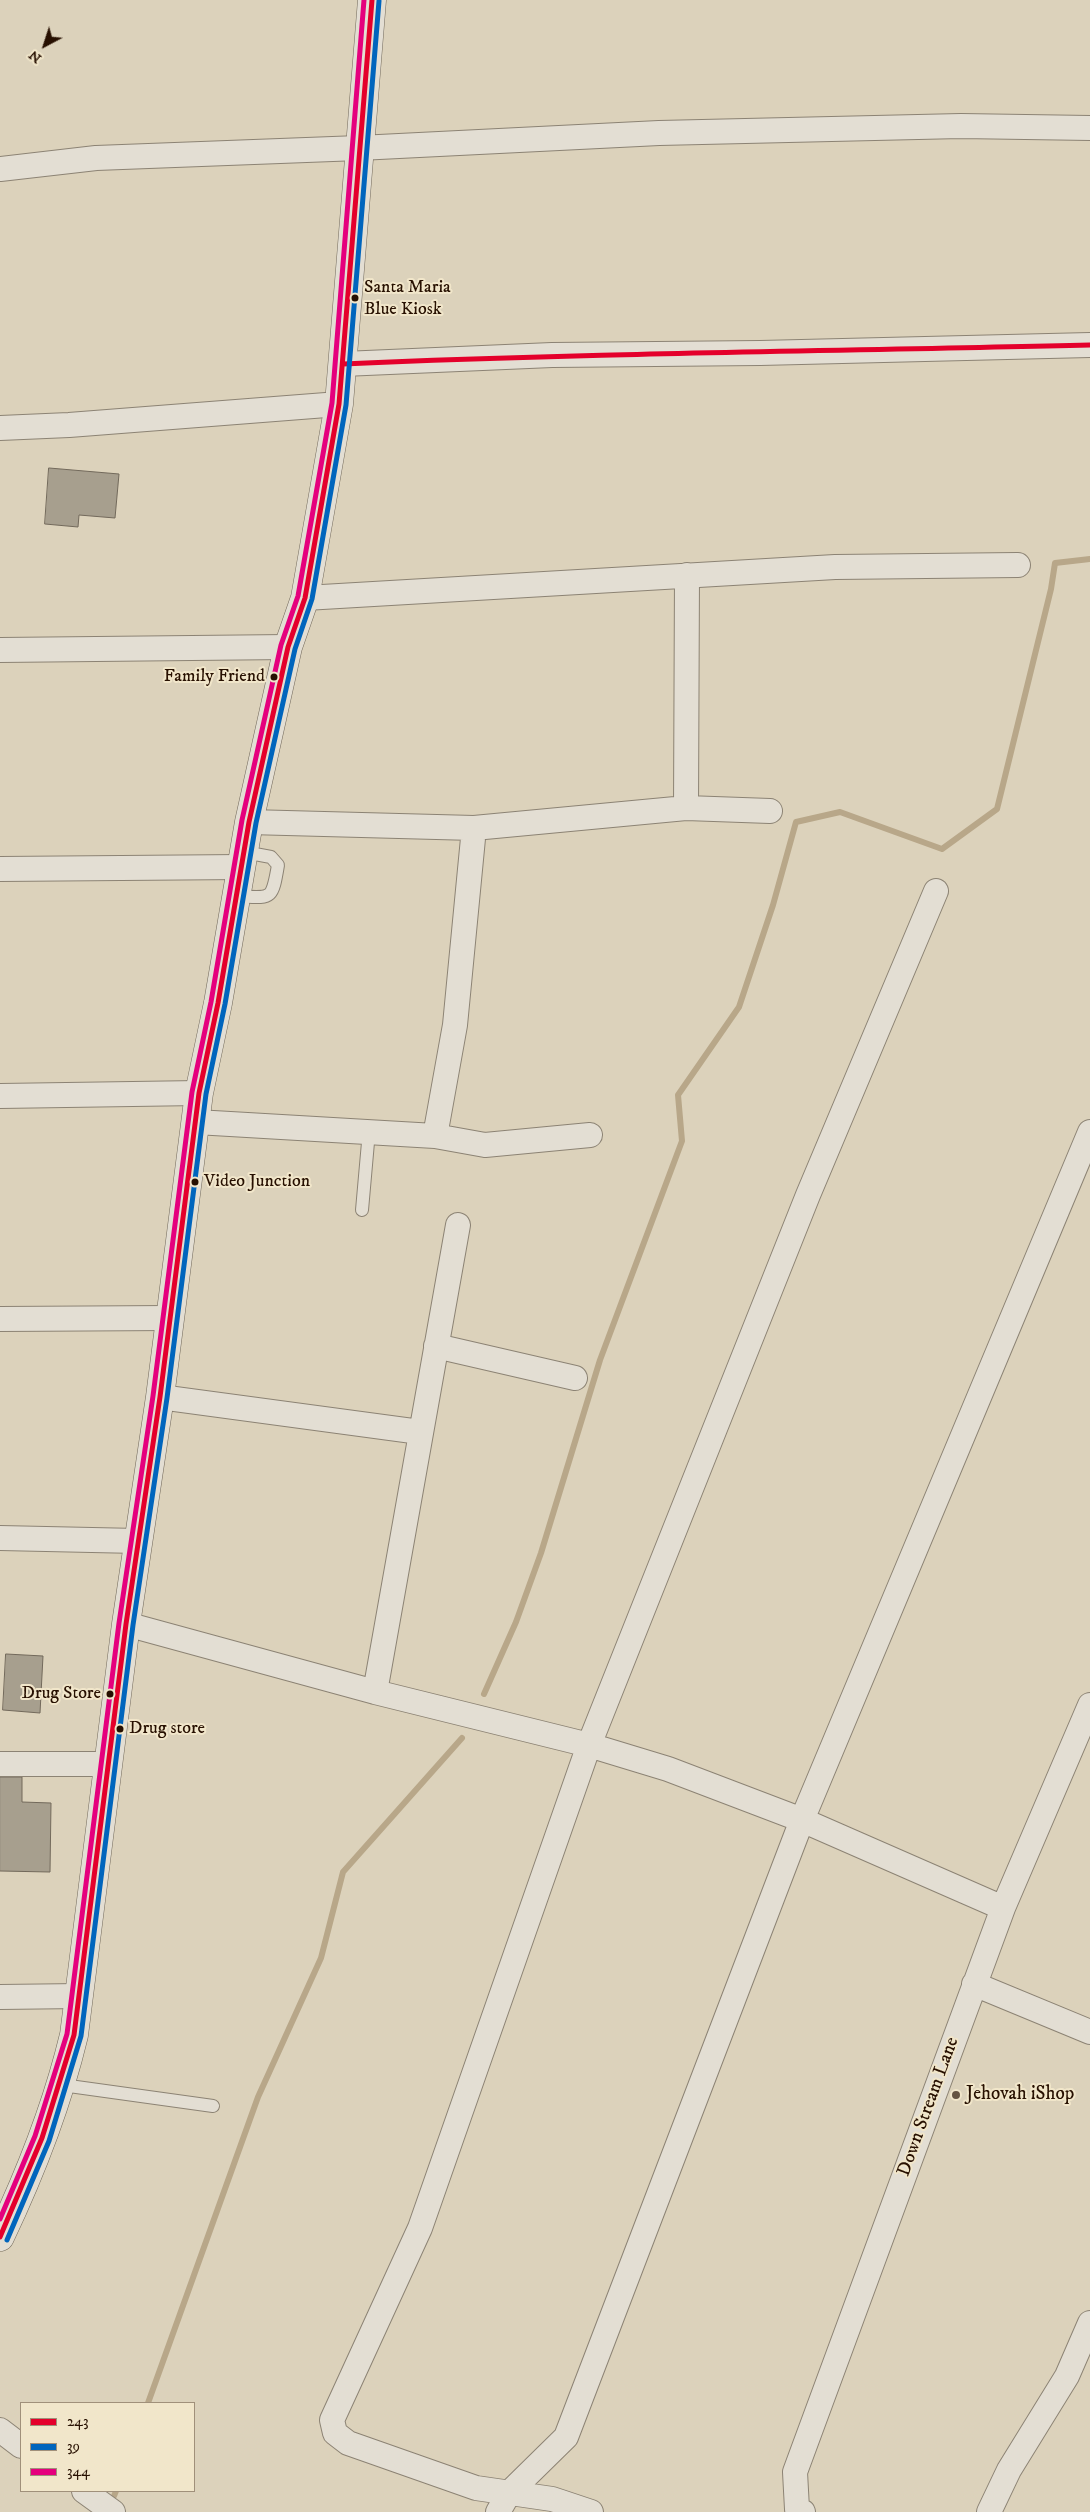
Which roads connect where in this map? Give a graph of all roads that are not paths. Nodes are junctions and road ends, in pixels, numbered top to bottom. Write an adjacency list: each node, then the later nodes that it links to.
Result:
1 (372, 0): 3 (main road)
2 (1090, 128): 3 (street)
3 (359, 148): 4 (street); 6 (main road)
4 (0, 168)
5 (1090, 344): 6 (street)
6 (343, 364): 7 (main road)
7 (339, 404): 8 (street); 11 (main road)
8 (0, 428)
9 (1018, 564): 10 (street)
10 (687, 575): 11 (street); 14 (street)
11 (305, 598): 12 (main road)
12 (288, 648): 13 (street); 16 (main road)
13 (0, 650)
14 (686, 808): 15 (street); 17 (street)
15 (770, 811)
16 (249, 822): 17 (street); 18 (main road)
17 (474, 828): 28 (street)
18 (243, 860): 19 (street); 21 (main road); 21 (lane)
19 (0, 869)
20 (936, 891): 42 (street)
21 (237, 896): 22 (main road)
22 (199, 1093): 23 (street); 24 (main road)
23 (0, 1096)
24 (196, 1122): 25 (street); 31 (main road)
25 (370, 1131): 28 (street); 29 (lane)
26 (1090, 1132): 45 (street)
27 (590, 1135): 28 (street)
28 (435, 1136)
29 (362, 1210)
30 (458, 1225): 33 (street)
31 (170, 1318): 32 (street); 35 (main road)
32 (0, 1320)
33 (436, 1346): 34 (street); 36 (street)
34 (575, 1378)
35 (160, 1397): 36 (street); 38 (main road)
36 (420, 1432): 40 (street)
37 (0, 1538): 38 (street)
38 (138, 1541): 39 (main road)
39 (126, 1624): 40 (street); 44 (main road)
40 (375, 1692): 42 (street)
41 (1090, 1705): 46 (street, Down Stream Lane)
42 (589, 1745): 45 (street); 58 (street)
43 (0, 1764): 44 (street)
44 (109, 1764): 48 (main road)
45 (802, 1820): 46 (street); 58 (street)
46 (1003, 1908): 47 (street, Down Stream Lane)
47 (974, 1984): 50 (street); 61 (street, Down Stream Lane)
48 (80, 1996): 49 (street); 51 (main road)
49 (0, 1997)
50 (1090, 2032)
51 (62, 2085): 52 (lane); 53 (main road)
52 (213, 2106)
53 (2, 2229)
54 (1090, 2323): 62 (street)
55 (0, 2430): 56 (street)
56 (20, 2445)
57 (85, 2492): 59 (street)
58 (504, 2502): 60 (street)
59 (113, 2512)
60 (591, 2512)
61 (803, 2512)
62 (989, 2512)

